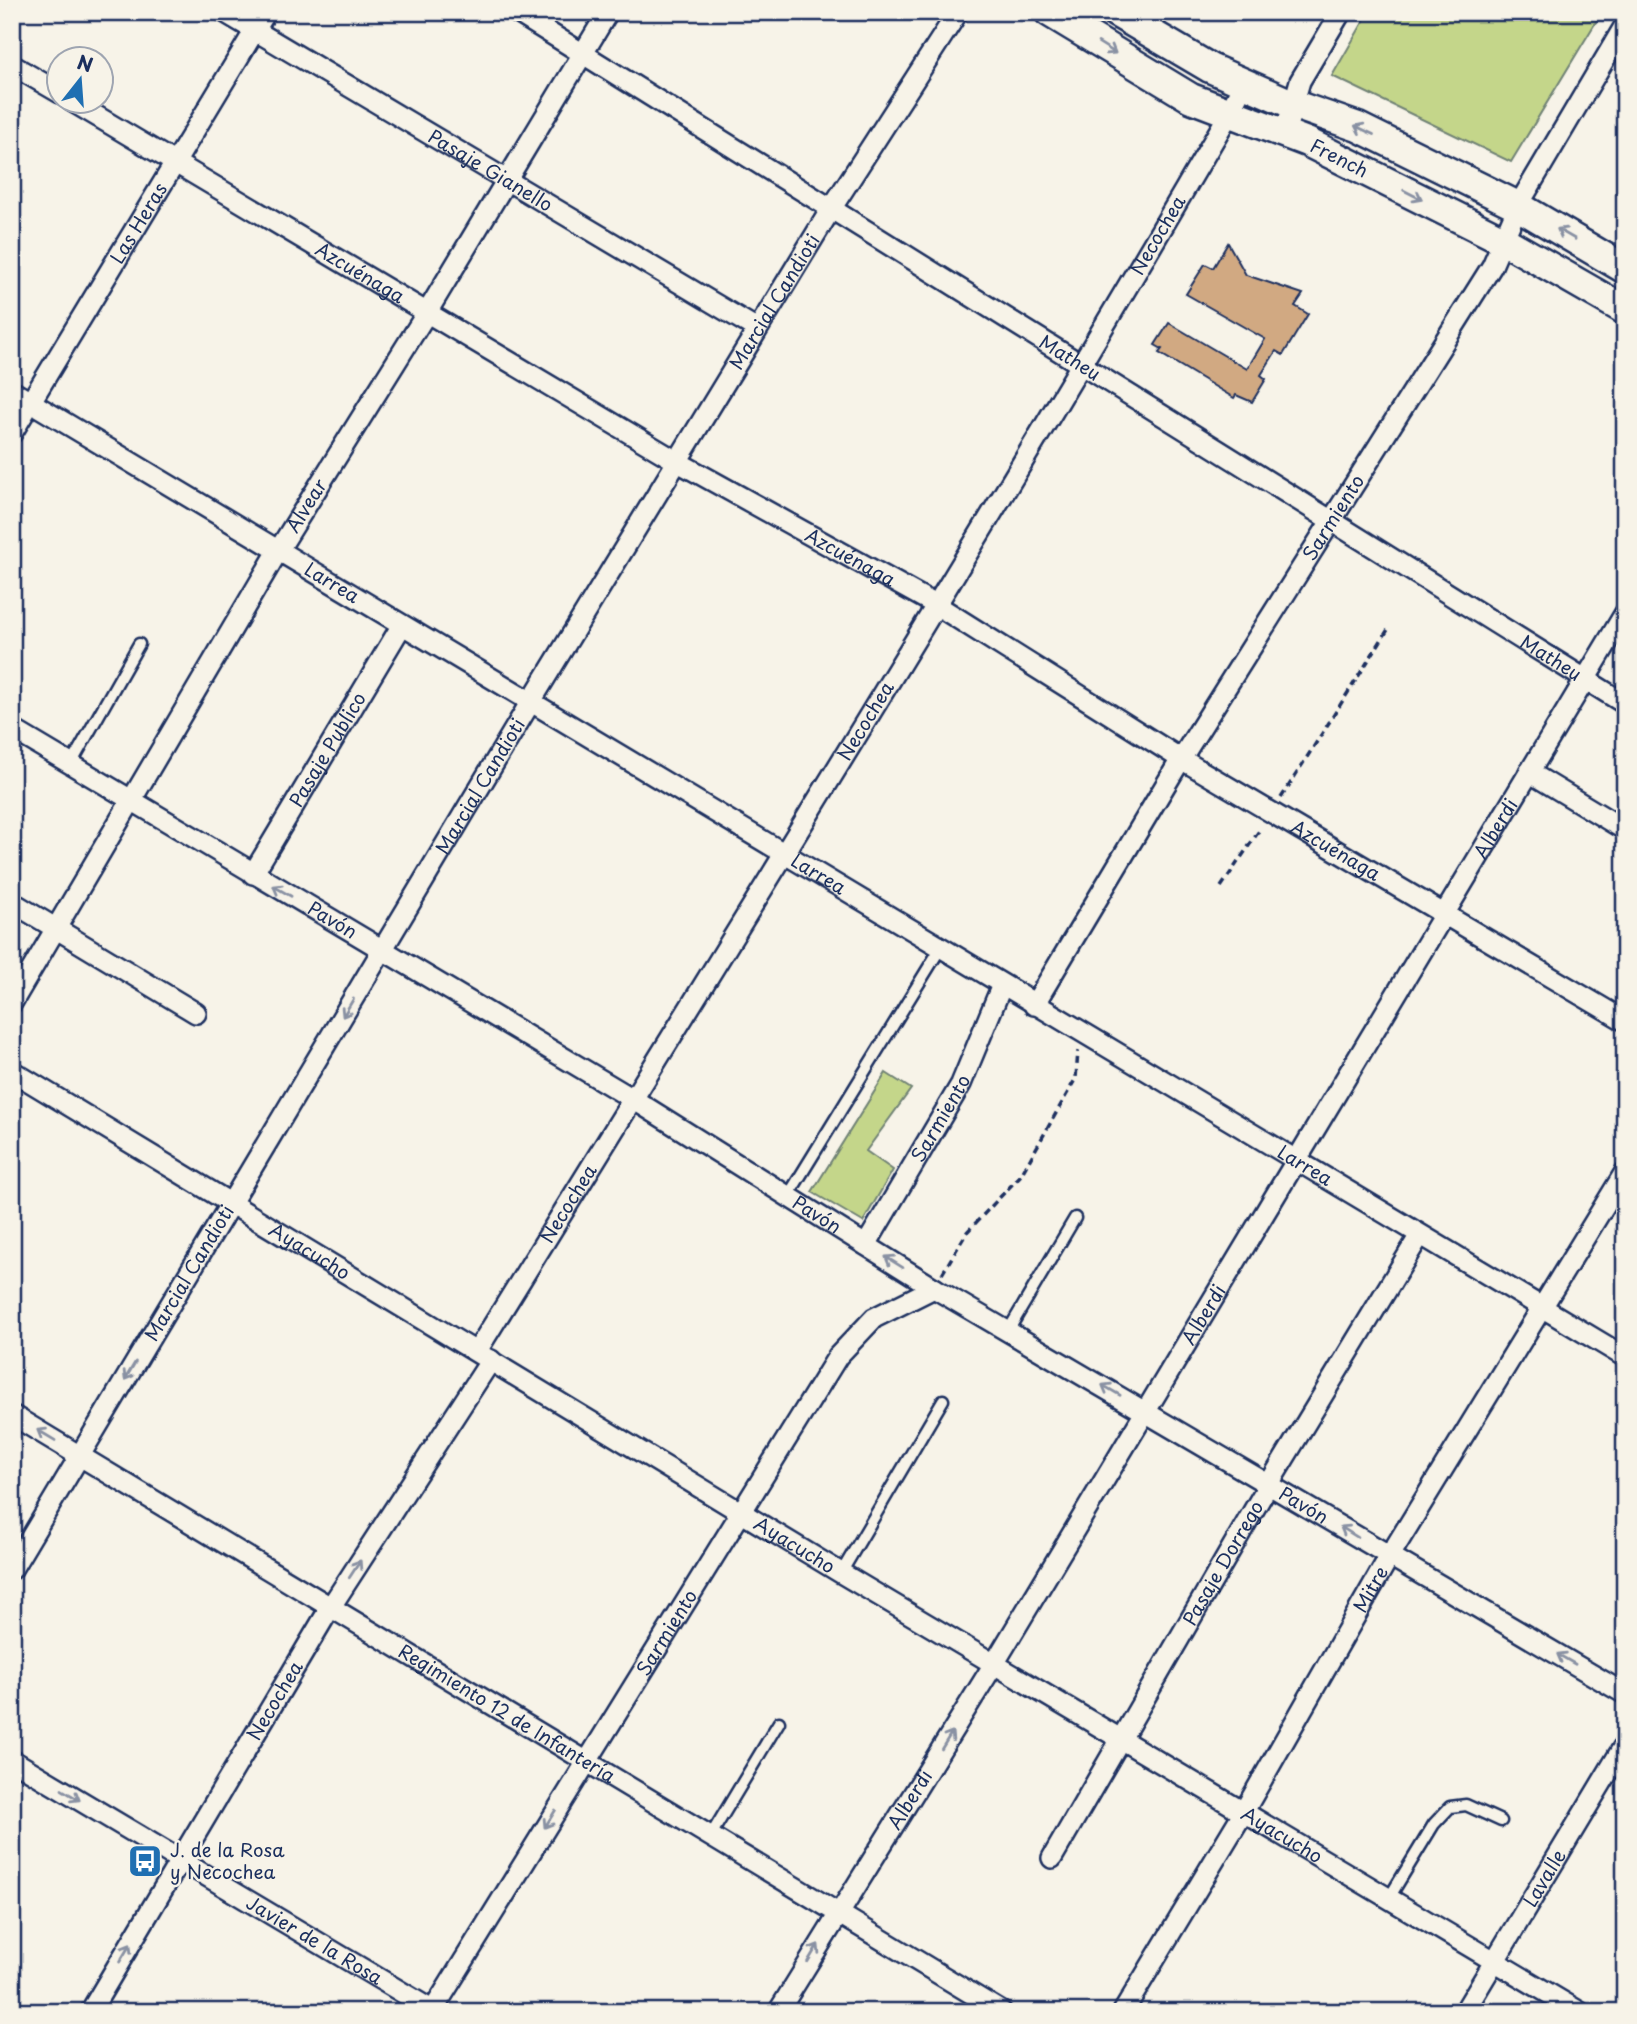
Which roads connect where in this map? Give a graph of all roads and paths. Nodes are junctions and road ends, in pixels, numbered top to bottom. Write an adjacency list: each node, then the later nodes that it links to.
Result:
1 (224, 12): 10 (street, Pasaje Gianello)
2 (266, 12): 10 (street, Las Heras)
3 (516, 12): 11 (street, Matheu)
4 (608, 12): 11 (street, Alvear)
5 (958, 12): 22 (street, Marcial Candioti)
6 (1049, 12): 16 (main road, French, one-way to 16)
7 (1115, 12): 13 (main road, French)
8 (1340, 12): 15 (street)
9 (1625, 24): 21 (street, Sarmiento)
10 (254, 31): 19 (street, Las Heras); 20 (street, Pasaje Gianello)
11 (582, 54): 20 (street, Alvear); 22 (street, Matheu)
12 (12, 65): 14 (street)
13 (1243, 84): 15 (main road, French); 16 (street, Necochea)
14 (46, 85)
15 (1292, 104): 18 (street); 21 (main road, French, one-way to 15)
16 (1228, 114): 18 (main road, French); 28 (street, Necochea)
17 (96, 116): 19 (street, Azcuénaga)
18 (1285, 133): 23 (main road, French, one-way to 23)
19 (174, 163): 26 (street, Azcuénaga); 30 (street, Las Heras)
20 (506, 179): 26 (street, Alvear); 27 (street, Pasaje Gianello)
21 (1518, 206): 23 (street, Sarmiento); 24 (main road, French, one-way to 21)
22 (831, 209): 27 (street, Marcial Candioti); 28 (street, Matheu)
23 (1503, 240): 25 (main road, French); 33 (street, Sarmiento)
24 (1625, 269)
25 (1625, 310)
26 (426, 314): 32 (street, Azcuénaga); 34 (street, Alvear)
27 (757, 329): 32 (street, Marcial Candioti)
28 (1081, 367): 33 (street, Matheu); 35 (street, Necochea)
29 (12, 391): 30 (street, Larrea)
30 (31, 402): 31 (street, Las Heras); 34 (street, Larrea)
31 (12, 433)
32 (678, 462): 35 (street, Azcuénaga); 41 (street, Marcial Candioti)
33 (1332, 523): 40 (street, Matheu); 44 (street, Sarmiento)
34 (278, 551): 37 (street, Larrea); 47 (street, Alvear)
35 (938, 606): 44 (street, Azcuénaga); 50 (street, Necochea)
36 (1625, 613): 40 (street, Alberdi)
37 (402, 625): 41 (street, Larrea); 51 (street, Pasaje Publico)
38 (1389, 628): 48 (path)
39 (139, 644): 45 (lane)
40 (1584, 681): 42 (street, Matheu); 46 (street, Alberdi)
41 (530, 703): 50 (street, Larrea); 56 (street, Marcial Candioti)
42 (1625, 704)
43 (12, 729): 45 (street, Pavón)
44 (1181, 759): 48 (street, Azcuénaga); 60 (street, Sarmiento)
45 (71, 764): 47 (street, Pavón)
46 (1530, 772): 49 (street); 54 (street, Alberdi)
47 (132, 802): 51 (street, Pavón); 55 (street, Alvear)
48 (1271, 813): 52 (path); 54 (street, Azcuénaga)
49 (1625, 830)
50 (784, 855): 57 (street, Larrea); 65 (street, Necochea)
51 (253, 874): 56 (street, Pavón, one-way to 51)
52 (1221, 887)
53 (12, 902): 55 (street)
54 (1443, 916): 62 (street, Azcuénaga); 66 (street, Alberdi)
55 (57, 928): 59 (street, Alvear); 61 (street)
56 (383, 949): 65 (street, Pavón); 69 (street, Marcial Candioti, one-way to 69)
57 (940, 949): 58 (street, Larrea); 68 (lane)
58 (1002, 985): 60 (street, Larrea); 72 (street, Sarmiento)
59 (12, 1003)
60 (1034, 1005): 63 (street, Larrea)
61 (196, 1013)
62 (1625, 1021)
63 (1079, 1032): 66 (street, Larrea); 73 (path)
64 (12, 1071): 69 (street, Ayacucho)
65 (633, 1099): 68 (street, Pavón); 76 (street, Necochea)
66 (1296, 1161): 71 (street, Larrea); 79 (street, Alberdi)
67 (1625, 1172): 74 (street, Mitre)
68 (788, 1196): 72 (street, Pavón)
69 (231, 1204): 76 (street, Ayacucho); 81 (street, Marcial Candioti, one-way to 81)
70 (1075, 1218): 75 (lane)
71 (1420, 1235): 74 (street, Larrea); 82 (street, Pasaje Dorrego)
72 (866, 1245): 73 (street, Pavón, one-way to 72)
73 (934, 1288): 75 (street, Pavón); 83 (street, Sarmiento)
74 (1541, 1307): 77 (street, Larrea); 84 (street, Mitre)
75 (1009, 1331): 79 (street, Pavón, one-way to 75)
76 (484, 1356): 83 (street, Ayacucho); 87 (street, Necochea, one-way to 76)
77 (1625, 1357)
78 (943, 1400): 86 (lane)
79 (1146, 1410): 82 (street, Pavón); 88 (street, Alberdi)
80 (12, 1415): 81 (street, Regimiento 12 de Infantería, one-way to 80)
81 (79, 1455): 85 (street, Marcial Candioti); 87 (street, Regimiento 12 de Infantería)
82 (1270, 1482): 84 (street, Pavón, one-way to 82); 91 (street, Pasaje Dorrego)
83 (740, 1513): 86 (street, Ayacucho); 94 (street, Sarmiento)
84 (1389, 1557): 89 (street, Pavón, one-way to 84); 95 (street, Mitre)
85 (12, 1569)
86 (841, 1573): 88 (street, Ayacucho)
87 (330, 1608): 94 (street, Regimiento 12 de Infantería); 99 (street, Necochea)
88 (994, 1664): 91 (street, Ayacucho); 101 (street, Alberdi, one-way to 88)
89 (1625, 1694)
90 (779, 1722): 97 (lane)
91 (1121, 1740): 95 (street, Ayacucho); 98 (street, Pasaje Dorrego)
92 (1625, 1744): 102 (street, Lavalle)
93 (12, 1760): 99 (street, Javier de la Rosa, one-way to 99)
94 (586, 1761): 97 (street, Regimiento 12 de Infantería); 103 (street, Sarmiento, one-way to 103)
95 (1243, 1813): 100 (street, Ayacucho); 107 (street, Mitre)
96 (1501, 1821): 100 (lane)
97 (711, 1835): 101 (street, Regimiento 12 de Infantería)
98 (1052, 1858)
99 (180, 1860): 103 (street, Javier de la Rosa); 104 (street, Necochea, one-way to 99)
100 (1389, 1898): 102 (street, Ayacucho)
101 (838, 1912): 105 (street, Alberdi, one-way to 101); 106 (street, Regimiento 12 de Infantería)
102 (1495, 1960): 108 (street, Lavalle); 109 (street, Ayacucho)
103 (433, 2011)
104 (90, 2012)
105 (778, 2012)
106 (1002, 2012)
107 (1123, 2012)
108 (1464, 2012)
109 (1580, 2012)

